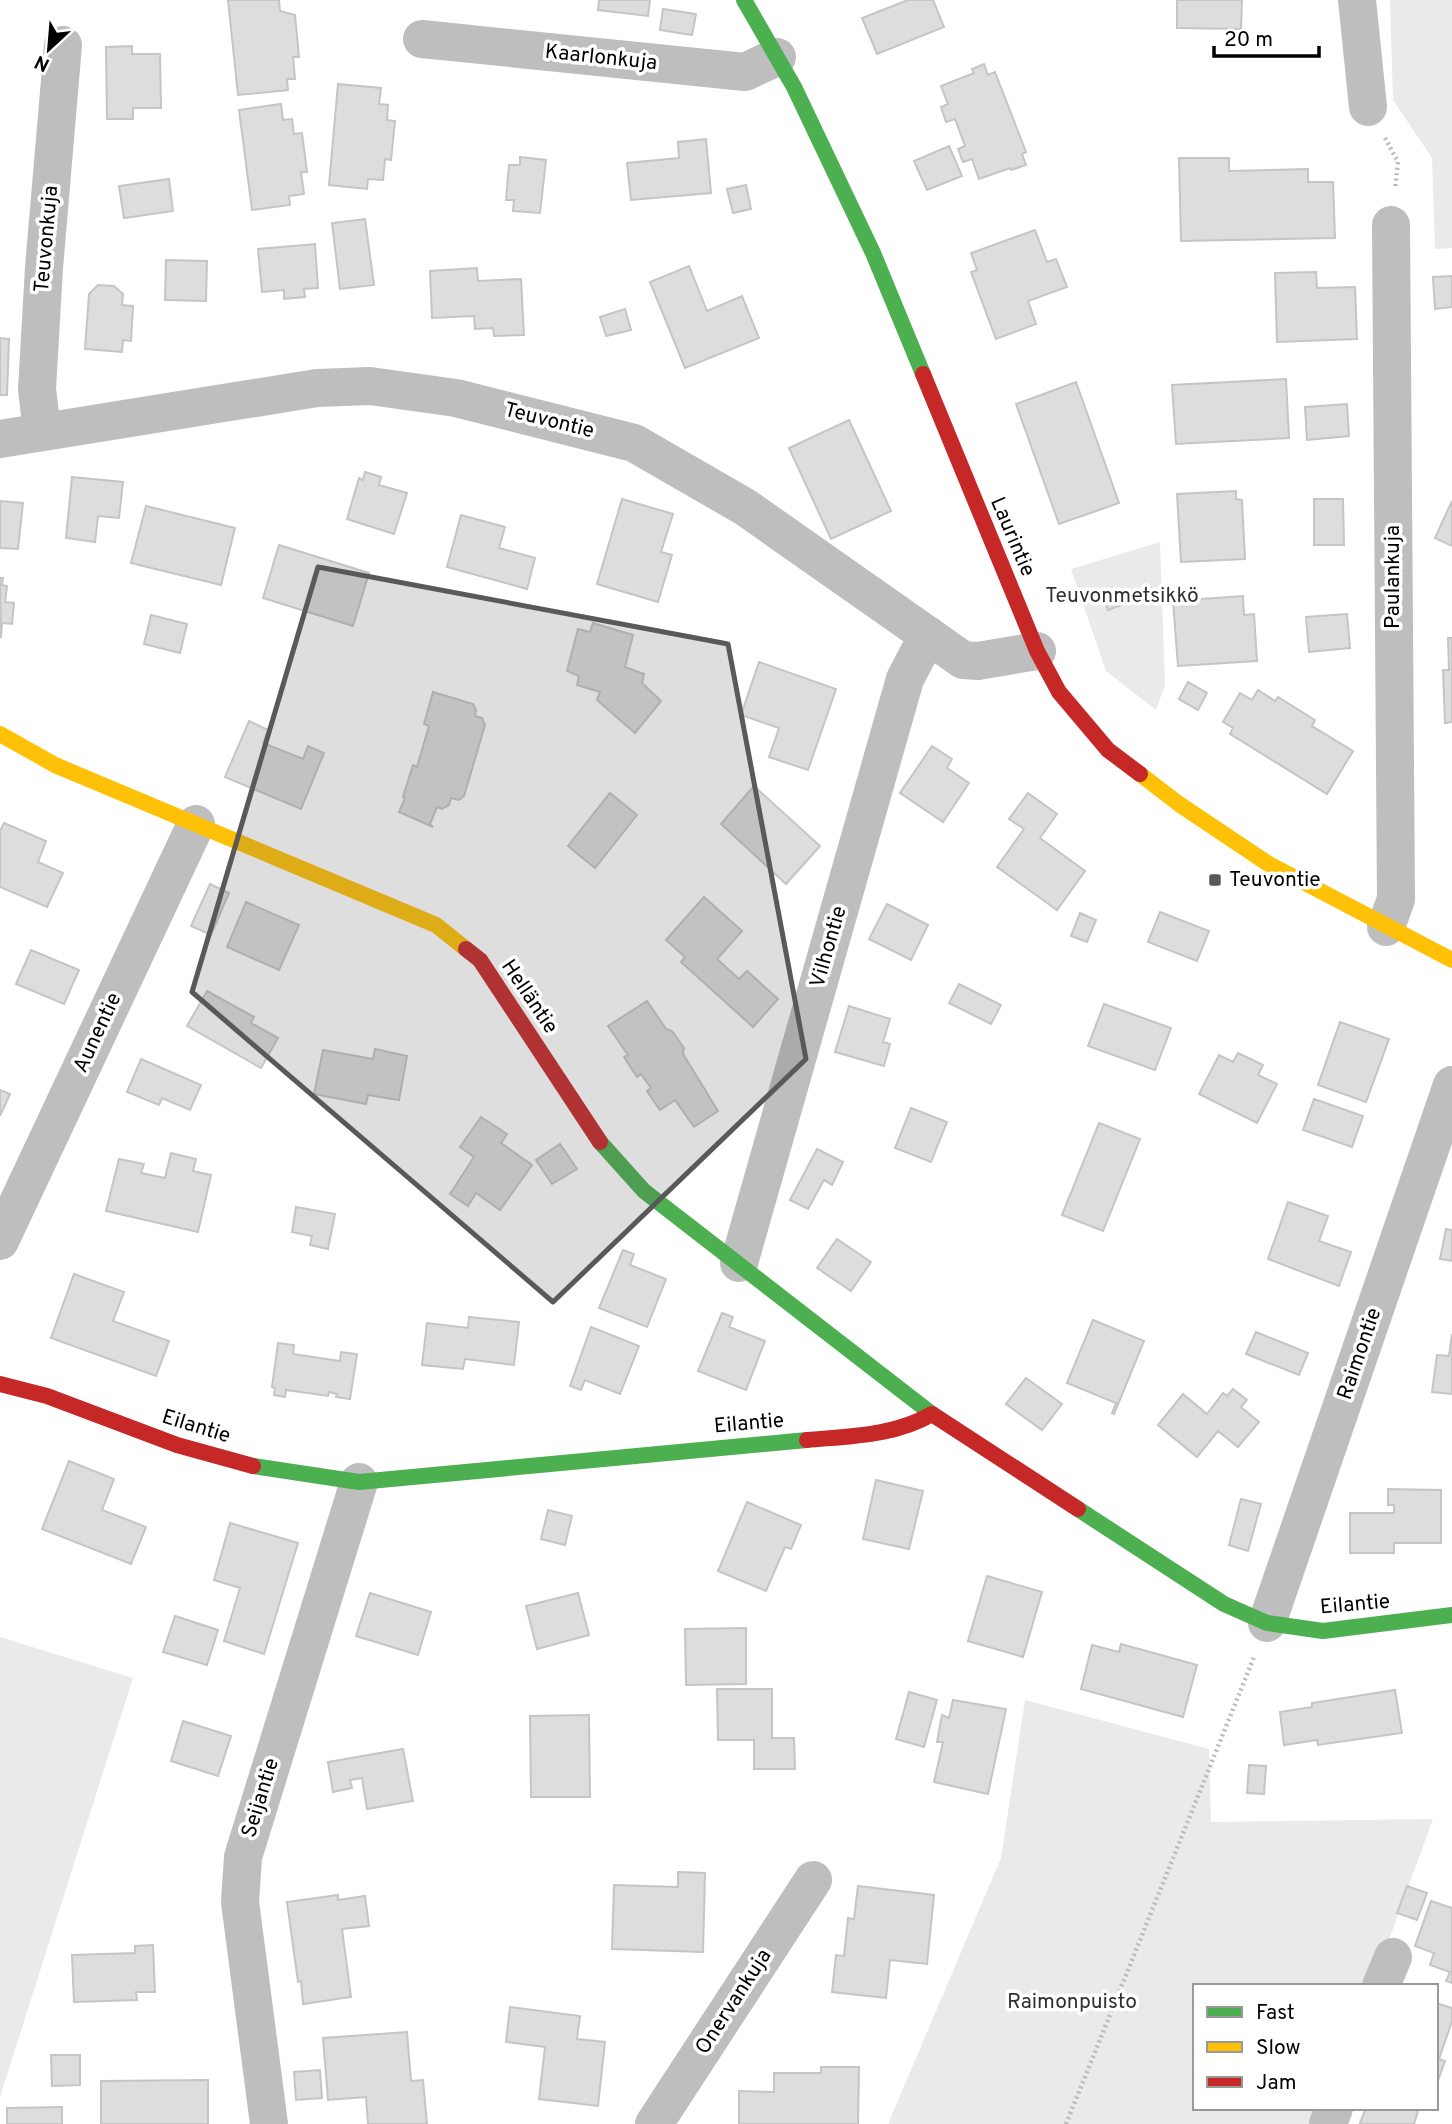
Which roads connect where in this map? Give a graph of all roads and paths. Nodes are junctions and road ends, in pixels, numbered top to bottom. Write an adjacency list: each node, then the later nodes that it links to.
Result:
1 (744, 0): 5 (street, Laurintie)
2 (1357, 0): 6 (street)
3 (422, 39): 5 (street, Kaarlonkuja)
4 (63, 45): 8 (street, Teuvonkuja)
5 (777, 57): 11 (street, Laurintie)
6 (1368, 107): 7 (path)
7 (1391, 225): 14 (street, Paulankuja)
8 (42, 432): 9 (street, Teuvontie); 10 (street, Teuvontie)
9 (0, 439)
10 (928, 635): 11 (street, Teuvontie); 18 (street, Vilhontie)
11 (1037, 651): 14 (street, Laurintie)
12 (0, 734): 13 (street, Helläntie)
13 (196, 824): 17 (street, Aunentie); 18 (street, Helläntie)
14 (1386, 927): 15 (street, Laurintie)
15 (1452, 961)
16 (1452, 1085): 23 (street, Raimontie)
17 (0, 1241)
18 (739, 1263): 20 (street, Helläntie)
19 (0, 1384): 21 (street, Eilantie)
20 (932, 1414): 21 (street, Eilantie); 23 (street, Eilantie)
21 (359, 1482): 25 (street, Seijantie)
22 (1452, 1615): 23 (street, Eilantie)
23 (1268, 1623): 27 (path)
24 (813, 1880): 26 (street, Onervankuja)
25 (270, 2124)
26 (654, 2124)
27 (1066, 2124)

